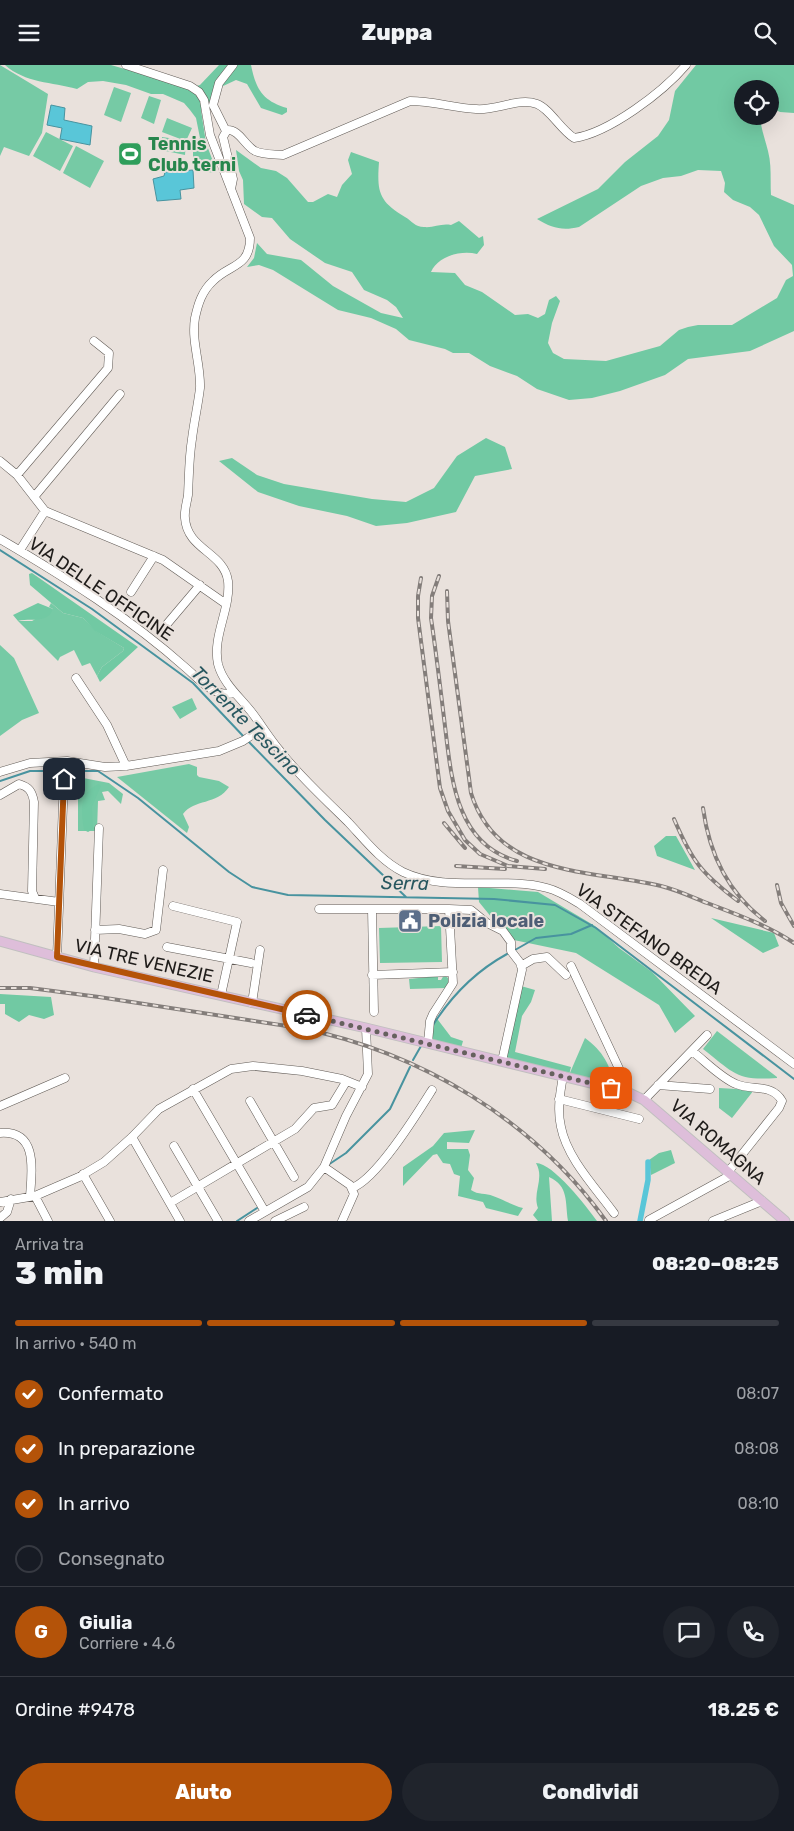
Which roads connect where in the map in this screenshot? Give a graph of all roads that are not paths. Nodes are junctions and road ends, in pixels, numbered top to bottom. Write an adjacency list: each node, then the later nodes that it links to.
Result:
1 (126, 65): 5 (street, VIA STEFANO BREDA)
2 (233, 65): 4 (street)
3 (686, 65): 4 (street)
4 (226, 131): 5 (street)
5 (231, 189): 17 (street, VIA STEFANO BREDA)
6 (94, 341): 9 (street)
7 (120, 394): 10 (street)
8 (0, 461): 9 (street)
9 (17, 475): 10 (street)
10 (34, 497): 11 (street)
11 (45, 511): 13 (street); 14 (street)
12 (0, 539): 13 (street, VIA DELLE OFFICINE)
13 (20, 550): 20 (street, VIA DELLE OFFICINE)
14 (154, 556): 15 (street); 16 (street)
15 (200, 585): 17 (street); 18 (street)
16 (131, 592)
17 (226, 604): 20 (street, VIA STEFANO BREDA)
18 (167, 624)
19 (76, 678): 22 (street)
20 (234, 693): 21 (street, VIA STEFANO BREDA)
21 (262, 728): 22 (street); 56 (street, VIA STEFANO BREDA)
22 (126, 766): 23 (street)
23 (0, 772)
24 (64, 779): 30 (street)
25 (0, 795): 29 (street)
26 (99, 827): 35 (street)
27 (163, 870): 35 (street)
28 (0, 894): 29 (street)
29 (35, 898): 30 (street)
30 (59, 902): 39 (street)
31 (173, 906): 40 (street)
32 (319, 909): 33 (street)
33 (372, 909): 34 (street); 46 (street)
34 (449, 909): 42 (street); 45 (street)
35 (95, 930): 44 (street)
36 (0, 941): 39 (main road, VIA TRE VENEZIE)
37 (167, 947): 40 (street)
38 (260, 950): 49 (street)
39 (57, 957): 44 (main road, VIA TRE VENEZIE)
40 (228, 961): 41 (street); 48 (street)
41 (251, 963)
42 (521, 966): 47 (street); 55 (street)
43 (571, 966): 65 (street)
44 (94, 967): 48 (main road, VIA TRE VENEZIE)
45 (452, 972): 46 (street); 53 (street)
46 (372, 975): 50 (street)
47 (566, 975)
48 (221, 995): 49 (main road, VIA TRE VENEZIE)
49 (252, 1003): 51 (main road, VIA TRE VENEZIE)
50 (374, 1012)
51 (366, 1028): 53 (main road, VIA TRE VENEZIE); 61 (street)
52 (707, 1035): 54 (street)
53 (428, 1043): 55 (main road, VIA TRE VENEZIE)
54 (692, 1051): 60 (street); 77 (street)
55 (502, 1061): 57 (main road, VIA TRE VENEZIE)
56 (794, 1064)
57 (563, 1076): 65 (main road, VIA TRE VENEZIE); 66 (street)
58 (65, 1078): 69 (street)
59 (346, 1082): 61 (street); 62 (street); 73 (street)
60 (658, 1085): 63 (street); 67 (street)
61 (362, 1087): 76 (street)
62 (193, 1089): 72 (street); 75 (street)
63 (710, 1089)
64 (432, 1090): 81 (street)
65 (627, 1092): 67 (main road, VIA ROMAGNA)
66 (559, 1099): 70 (street); 89 (street)
67 (644, 1100): 77 (main road, VIA ROMAGNA)
68 (250, 1101): 73 (street)
69 (0, 1106)
70 (639, 1119)
71 (0, 1133): 82 (street)
72 (132, 1137): 78 (street); 86 (street)
73 (274, 1142): 75 (street); 79 (street)
74 (174, 1145): 80 (street)
75 (235, 1163): 80 (street); 88 (street)
76 (324, 1167): 81 (street); 88 (street)
77 (729, 1173): 84 (main road, VIA ROMAGNA); 92 (street)
78 (83, 1174): 82 (street); 94 (street)
79 (294, 1177)
80 (198, 1187): 86 (street); 96 (street)
81 (352, 1188): 90 (street)
82 (32, 1196): 83 (street); 93 (street)
83 (12, 1199): 85 (street); 91 (street)
84 (762, 1201): 100 (street); 101 (main road, VIA ROMAGNA)
85 (0, 1202)
86 (170, 1203): 95 (street)
87 (304, 1207): 98 (street)
88 (264, 1211): 97 (street)
89 (614, 1213)
90 (343, 1217): 99 (street)
91 (0, 1218)
92 (649, 1219)
93 (48, 1221)
94 (110, 1221)
95 (180, 1221)
96 (218, 1221)
97 (249, 1221)
98 (275, 1221)
99 (338, 1221)
100 (713, 1221)
101 (785, 1221)

